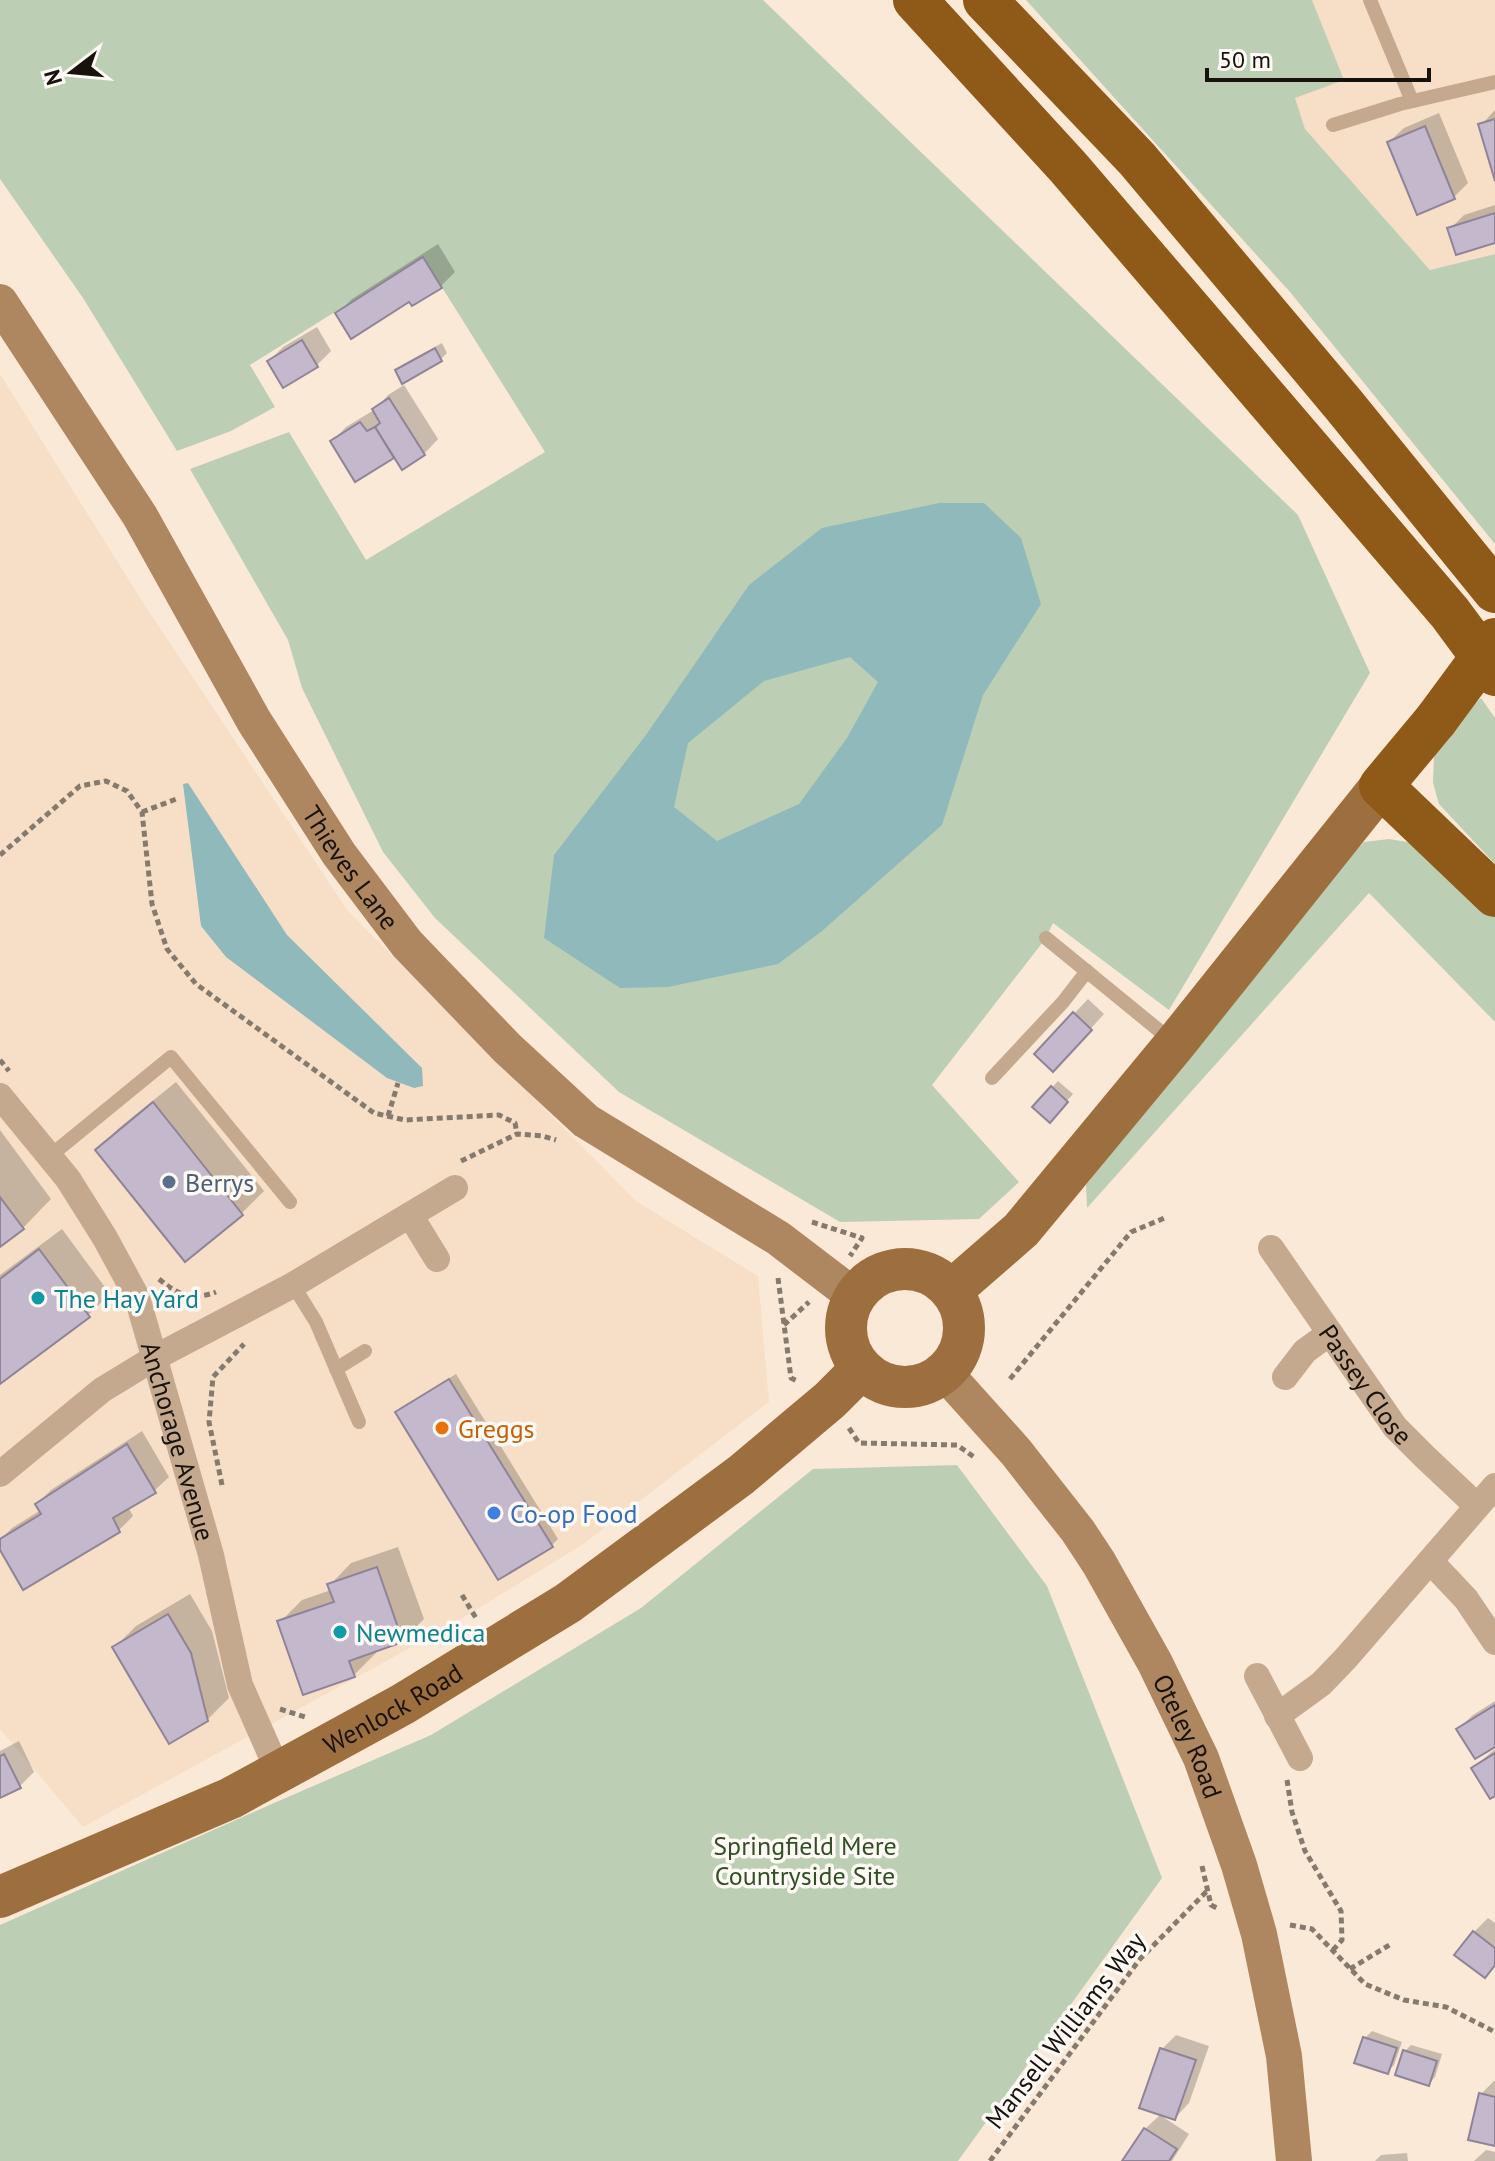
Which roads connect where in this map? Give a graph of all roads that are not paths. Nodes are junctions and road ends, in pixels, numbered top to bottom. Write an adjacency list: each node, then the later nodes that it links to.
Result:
1 (915, 0): 10 (highway)
2 (985, 0): 8 (highway)
3 (1370, 0): 5 (lane)
4 (1495, 82): 5 (lane)
5 (1412, 101): 6 (lane)
6 (1333, 125)
7 (0, 302): 26 (main road, Thieves Lane)
8 (1495, 591)
9 (1495, 640): 11 (highway, bridge)
10 (1495, 674)
11 (1381, 786): 12 (highway); 15 (main road)
12 (1495, 895)
13 (1046, 938): 14 (lane)
14 (1087, 971): 15 (lane); 16 (lane)
15 (1175, 1044): 25 (main road)
16 (992, 1078)
17 (0, 1096): 18 (street, Anchorage Avenue)
18 (50, 1156): 20 (lane); 29 (street, Anchorage Avenue)
19 (455, 1188): 21 (street)
20 (290, 1202)
21 (410, 1215): 23 (street); 24 (street)
22 (1271, 1248): 27 (street, Passey Close)
23 (437, 1259)
24 (293, 1285): 29 (street); 30 (lane)
25 (951, 1291): 26 (main road); 32 (main road)
26 (854, 1296): 31 (main road)
27 (1330, 1333): 33 (street); 37 (street, Passey Close)
28 (365, 1351): 30 (lane)
29 (156, 1357): 35 (street); 43 (street, Anchorage Avenue)
30 (336, 1369): 34 (lane)
31 (861, 1369): 32 (main road); 43 (main road, Wenlock Road)
32 (945, 1373): 45 (main road, Oteley Road)
33 (1285, 1377)
34 (359, 1422)
35 (0, 1474)
36 (1495, 1486): 37 (street)
37 (1477, 1506): 38 (street)
38 (1431, 1562): 39 (street); 41 (street)
39 (1495, 1642)
40 (1257, 1676): 41 (street)
41 (1277, 1716): 42 (street)
42 (1297, 1764)
43 (279, 1773): 44 (main road, Wenlock Road)
44 (0, 1897)
45 (1294, 2161)

